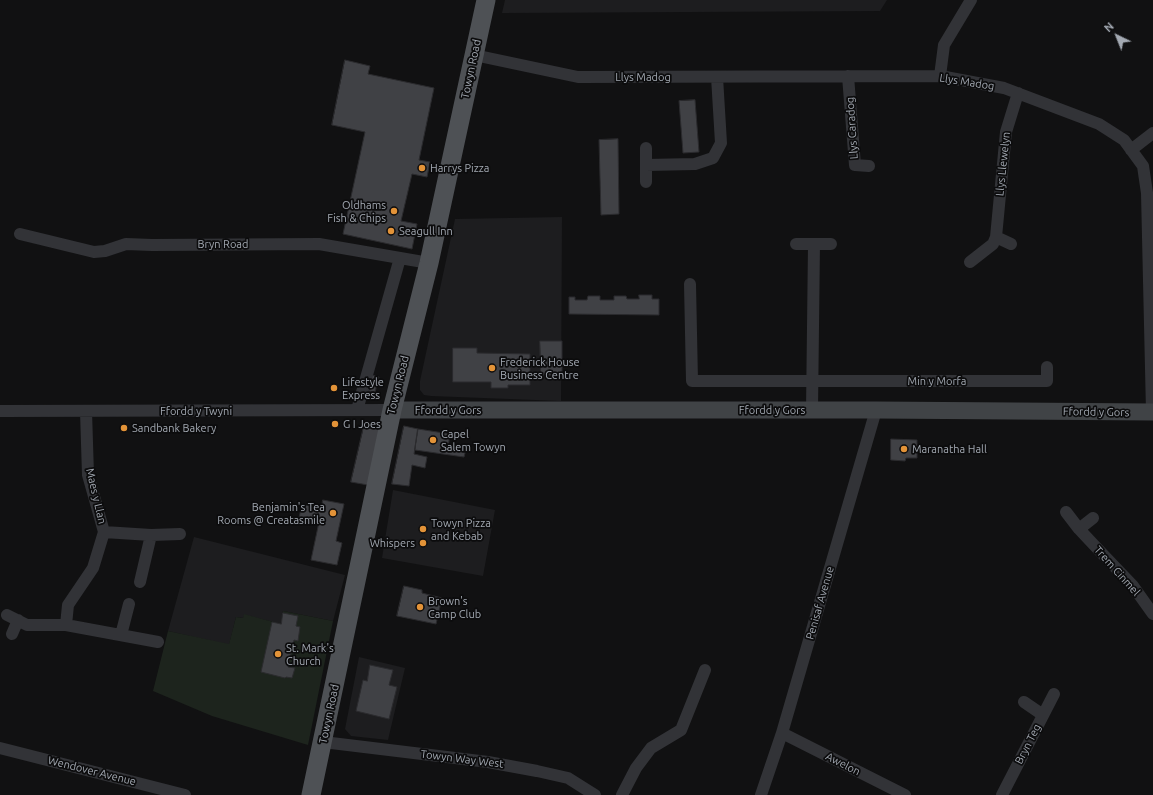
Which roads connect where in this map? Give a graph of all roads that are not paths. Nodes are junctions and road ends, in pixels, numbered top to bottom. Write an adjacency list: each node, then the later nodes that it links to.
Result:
1 (486, 0): 3 (main road, Towyn Road)
2 (971, 0): 5 (street)
3 (474, 55): 6 (street, Llys Madog); 23 (main road, Towyn Road)
4 (848, 76): 5 (street, Llys Madog); 6 (street, Llys Madog); 12 (street, Llys Caradog)
5 (940, 76): 7 (street, Llys Madog)
6 (717, 77): 11 (street)
7 (1018, 93): 10 (street, Llys Madog); 16 (street, Llys Llewelyn)
8 (1153, 133): 10 (street)
9 (646, 148): 11 (street)
10 (1131, 150): 14 (street, Llys Madog)
11 (646, 165): 13 (street)
12 (869, 166)
13 (646, 182)
14 (1150, 230): 26 (street, Llys Madog)
15 (20, 234): 21 (street, Bryn Road)
16 (996, 237): 20 (street); 22 (street)
17 (796, 244): 18 (street)
18 (814, 244): 19 (street); 27 (street)
19 (831, 244)
20 (1011, 244)
21 (400, 258): 23 (street, Bryn Road); 28 (street)
22 (970, 262)
23 (429, 263): 29 (main road, Towyn Road)
24 (690, 284): 27 (street, Min y Morfa)
25 (1047, 367): 27 (street, Min y Morfa)
26 (1152, 371): 34 (street, Llys Madog)
27 (813, 381): 30 (street)
28 (357, 410): 29 (street, Ffordd y Twyni); 33 (street, Ffordd y Twyni)
29 (392, 410): 30 (street, Ffordd y Gors); 53 (main road, Towyn Road)
30 (812, 410): 31 (street, Ffordd y Gors)
31 (876, 410): 34 (street, Ffordd y Gors); 52 (street, Penisaf Avenue)
32 (0, 411): 33 (street, Ffordd y Twyni)
33 (86, 411): 38 (street, Maes y Llan)
34 (1152, 412)
35 (1066, 512): 37 (street, Trem Cinmel)
36 (1093, 518): 37 (street)
37 (1079, 529): 43 (street, Trem Cinmel)
38 (104, 532): 40 (street, Maes y Llan); 44 (street, Maes y Llan)
39 (180, 534): 40 (street, Maes y Llan)
40 (151, 535): 41 (street)
41 (140, 582)
42 (129, 604): 46 (street)
43 (1153, 614)
44 (66, 625): 45 (street); 46 (street)
45 (12, 634)
46 (121, 635): 47 (street)
47 (158, 642)
48 (705, 670): 58 (street)
49 (1054, 694): 51 (street, Bryn Teg)
50 (1024, 702): 51 (street)
51 (1043, 715): 61 (street, Bryn Teg)
52 (782, 733): 59 (street, Penisaf Avenue); 60 (street, Awelon)
53 (323, 742): 56 (main road, Towyn Road); 57 (street, Towyn Way West)
54 (0, 748): 55 (street, Wendover Avenue)
55 (185, 795)
56 (311, 795)
57 (595, 795)
58 (622, 795)
59 (761, 795)
60 (905, 795)
61 (1002, 795)

